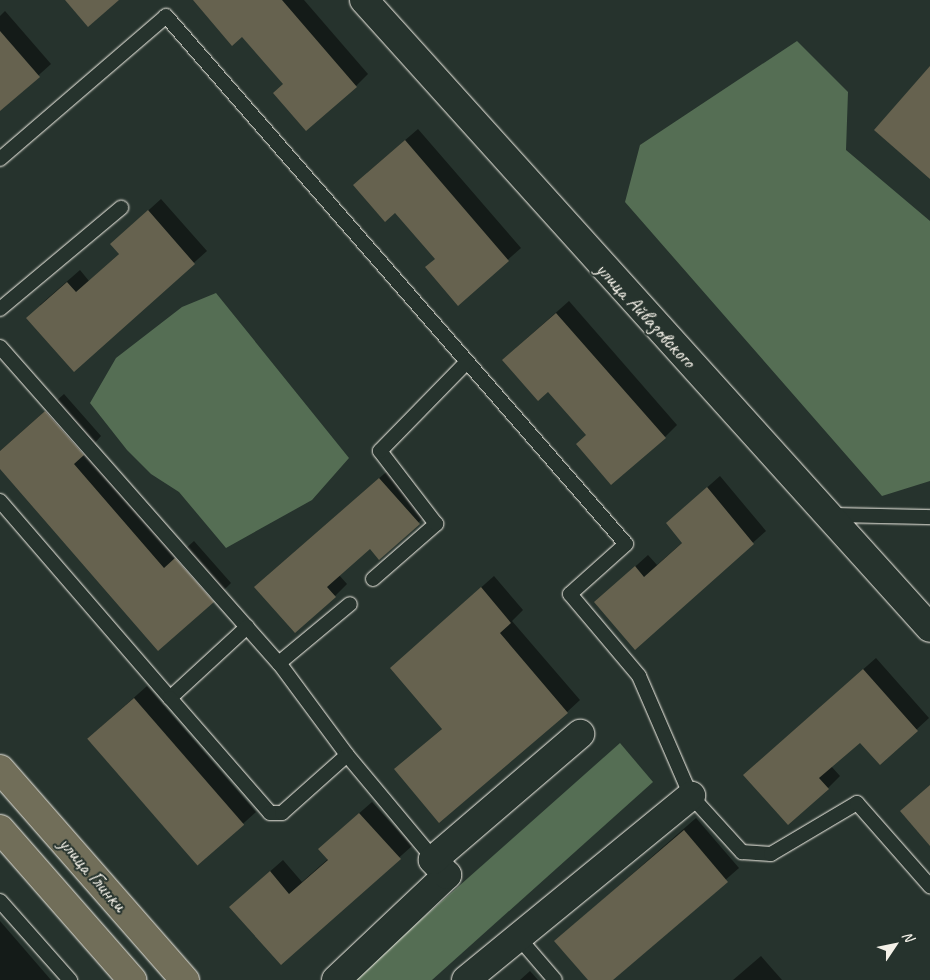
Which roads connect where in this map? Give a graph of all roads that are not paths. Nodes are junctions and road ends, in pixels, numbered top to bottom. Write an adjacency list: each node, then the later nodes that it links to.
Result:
1 (364, 0): 8 (street, улица Айвазовского)
2 (0, 158): 6 (lane)
3 (121, 208): 4 (lane)
4 (0, 309)
5 (0, 347): 12 (lane)
6 (467, 362): 10 (lane); 19 (lane)
7 (0, 501): 15 (lane)
8 (830, 516): 9 (lane); 13 (street, улица Айвазовского)
9 (930, 517)
10 (373, 580)
11 (350, 604): 14 (lane)
12 (247, 627): 14 (lane); 15 (lane)
13 (930, 628)
14 (279, 664): 17 (lane)
15 (170, 698): 17 (lane)
16 (580, 734): 21 (street)
17 (347, 754): 21 (lane)
18 (0, 769): 27 (highway, улица Глинки)
19 (691, 796): 22 (lane); 24 (street)
20 (0, 829): 26 (highway, улица Глинки)
21 (440, 867): 28 (street)
22 (930, 886)
23 (0, 901): 25 (lane)
24 (519, 938): 29 (street); 30 (lane)
25 (70, 980)
26 (132, 980)
27 (185, 980)
28 (336, 980)
29 (466, 980)
30 (555, 980)

